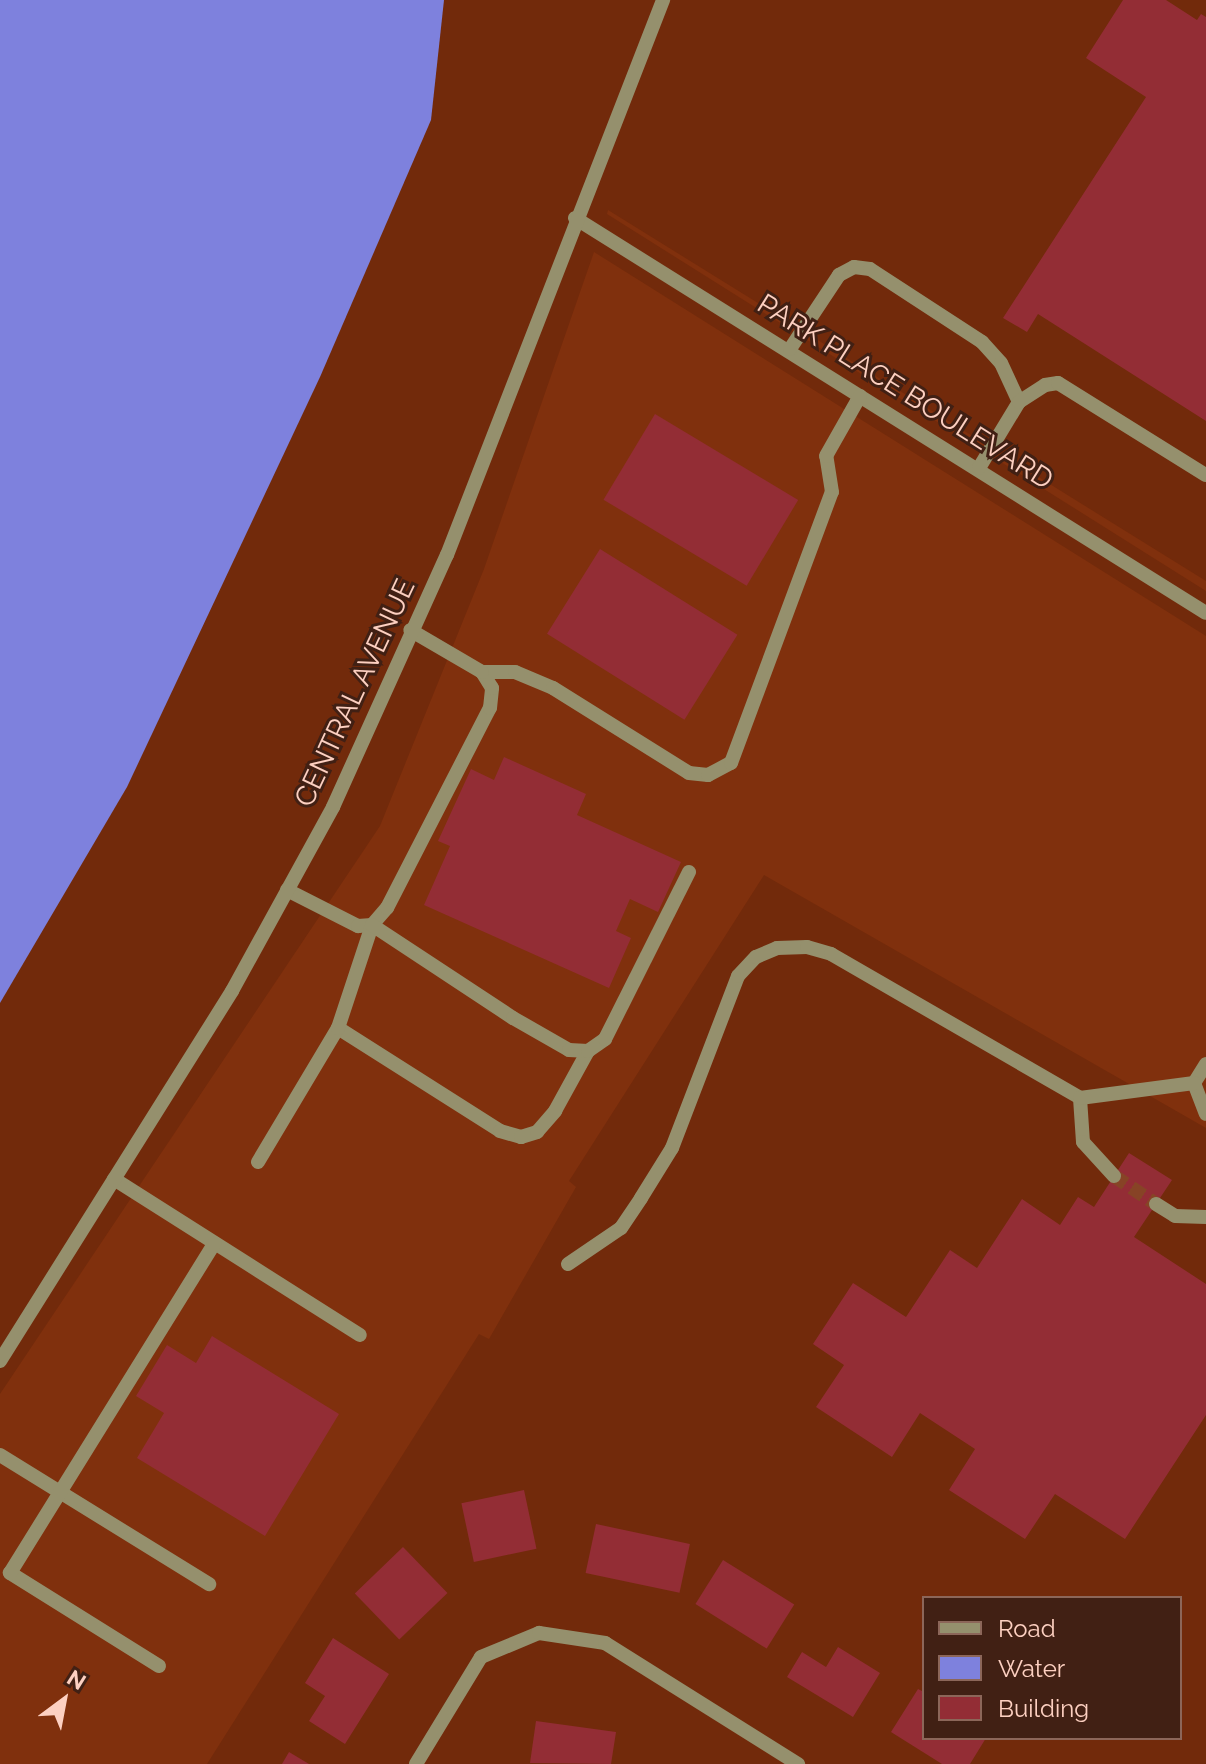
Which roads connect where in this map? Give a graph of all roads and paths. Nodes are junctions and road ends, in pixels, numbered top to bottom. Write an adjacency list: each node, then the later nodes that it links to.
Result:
1 (663, 0): 2 (street, CENTRAL AVENUE)
2 (575, 218): 3 (street, PARK PLACE BOULEVARD); 9 (street, CENTRAL AVENUE)
3 (790, 349): 4 (street, PARK PLACE BOULEVARD); 5 (street)
4 (860, 396): 6 (street, PARK PLACE BOULEVARD); 10 (street)
5 (1019, 402): 6 (street); 7 (street)
6 (979, 468): 8 (street, PARK PLACE BOULEVARD)
7 (1206, 475)
8 (1206, 613)
9 (410, 630): 10 (street); 12 (street, CENTRAL AVENUE)
10 (482, 672): 13 (street)
11 (689, 872): 15 (street)
12 (287, 890): 13 (street); 22 (street, CENTRAL AVENUE)
13 (372, 925): 14 (street); 15 (street)
14 (338, 1028): 15 (street); 20 (street)
15 (588, 1051)
16 (1206, 1064): 17 (street)
17 (1194, 1083): 18 (street); 19 (street)
18 (1080, 1098): 21 (street); 26 (street)
19 (1206, 1114)
20 (258, 1162)
21 (1114, 1176)
22 (114, 1179): 25 (street); 28 (street, CENTRAL AVENUE)
23 (1156, 1204): 24 (street)
24 (1206, 1217)
25 (215, 1243): 27 (street); 30 (street)
26 (568, 1264)
27 (360, 1335)
28 (0, 1361)
29 (0, 1455): 30 (street)
30 (60, 1492): 31 (street); 32 (street)
31 (209, 1584)
32 (159, 1666)
33 (416, 1764): 34 (street)
34 (798, 1764)

